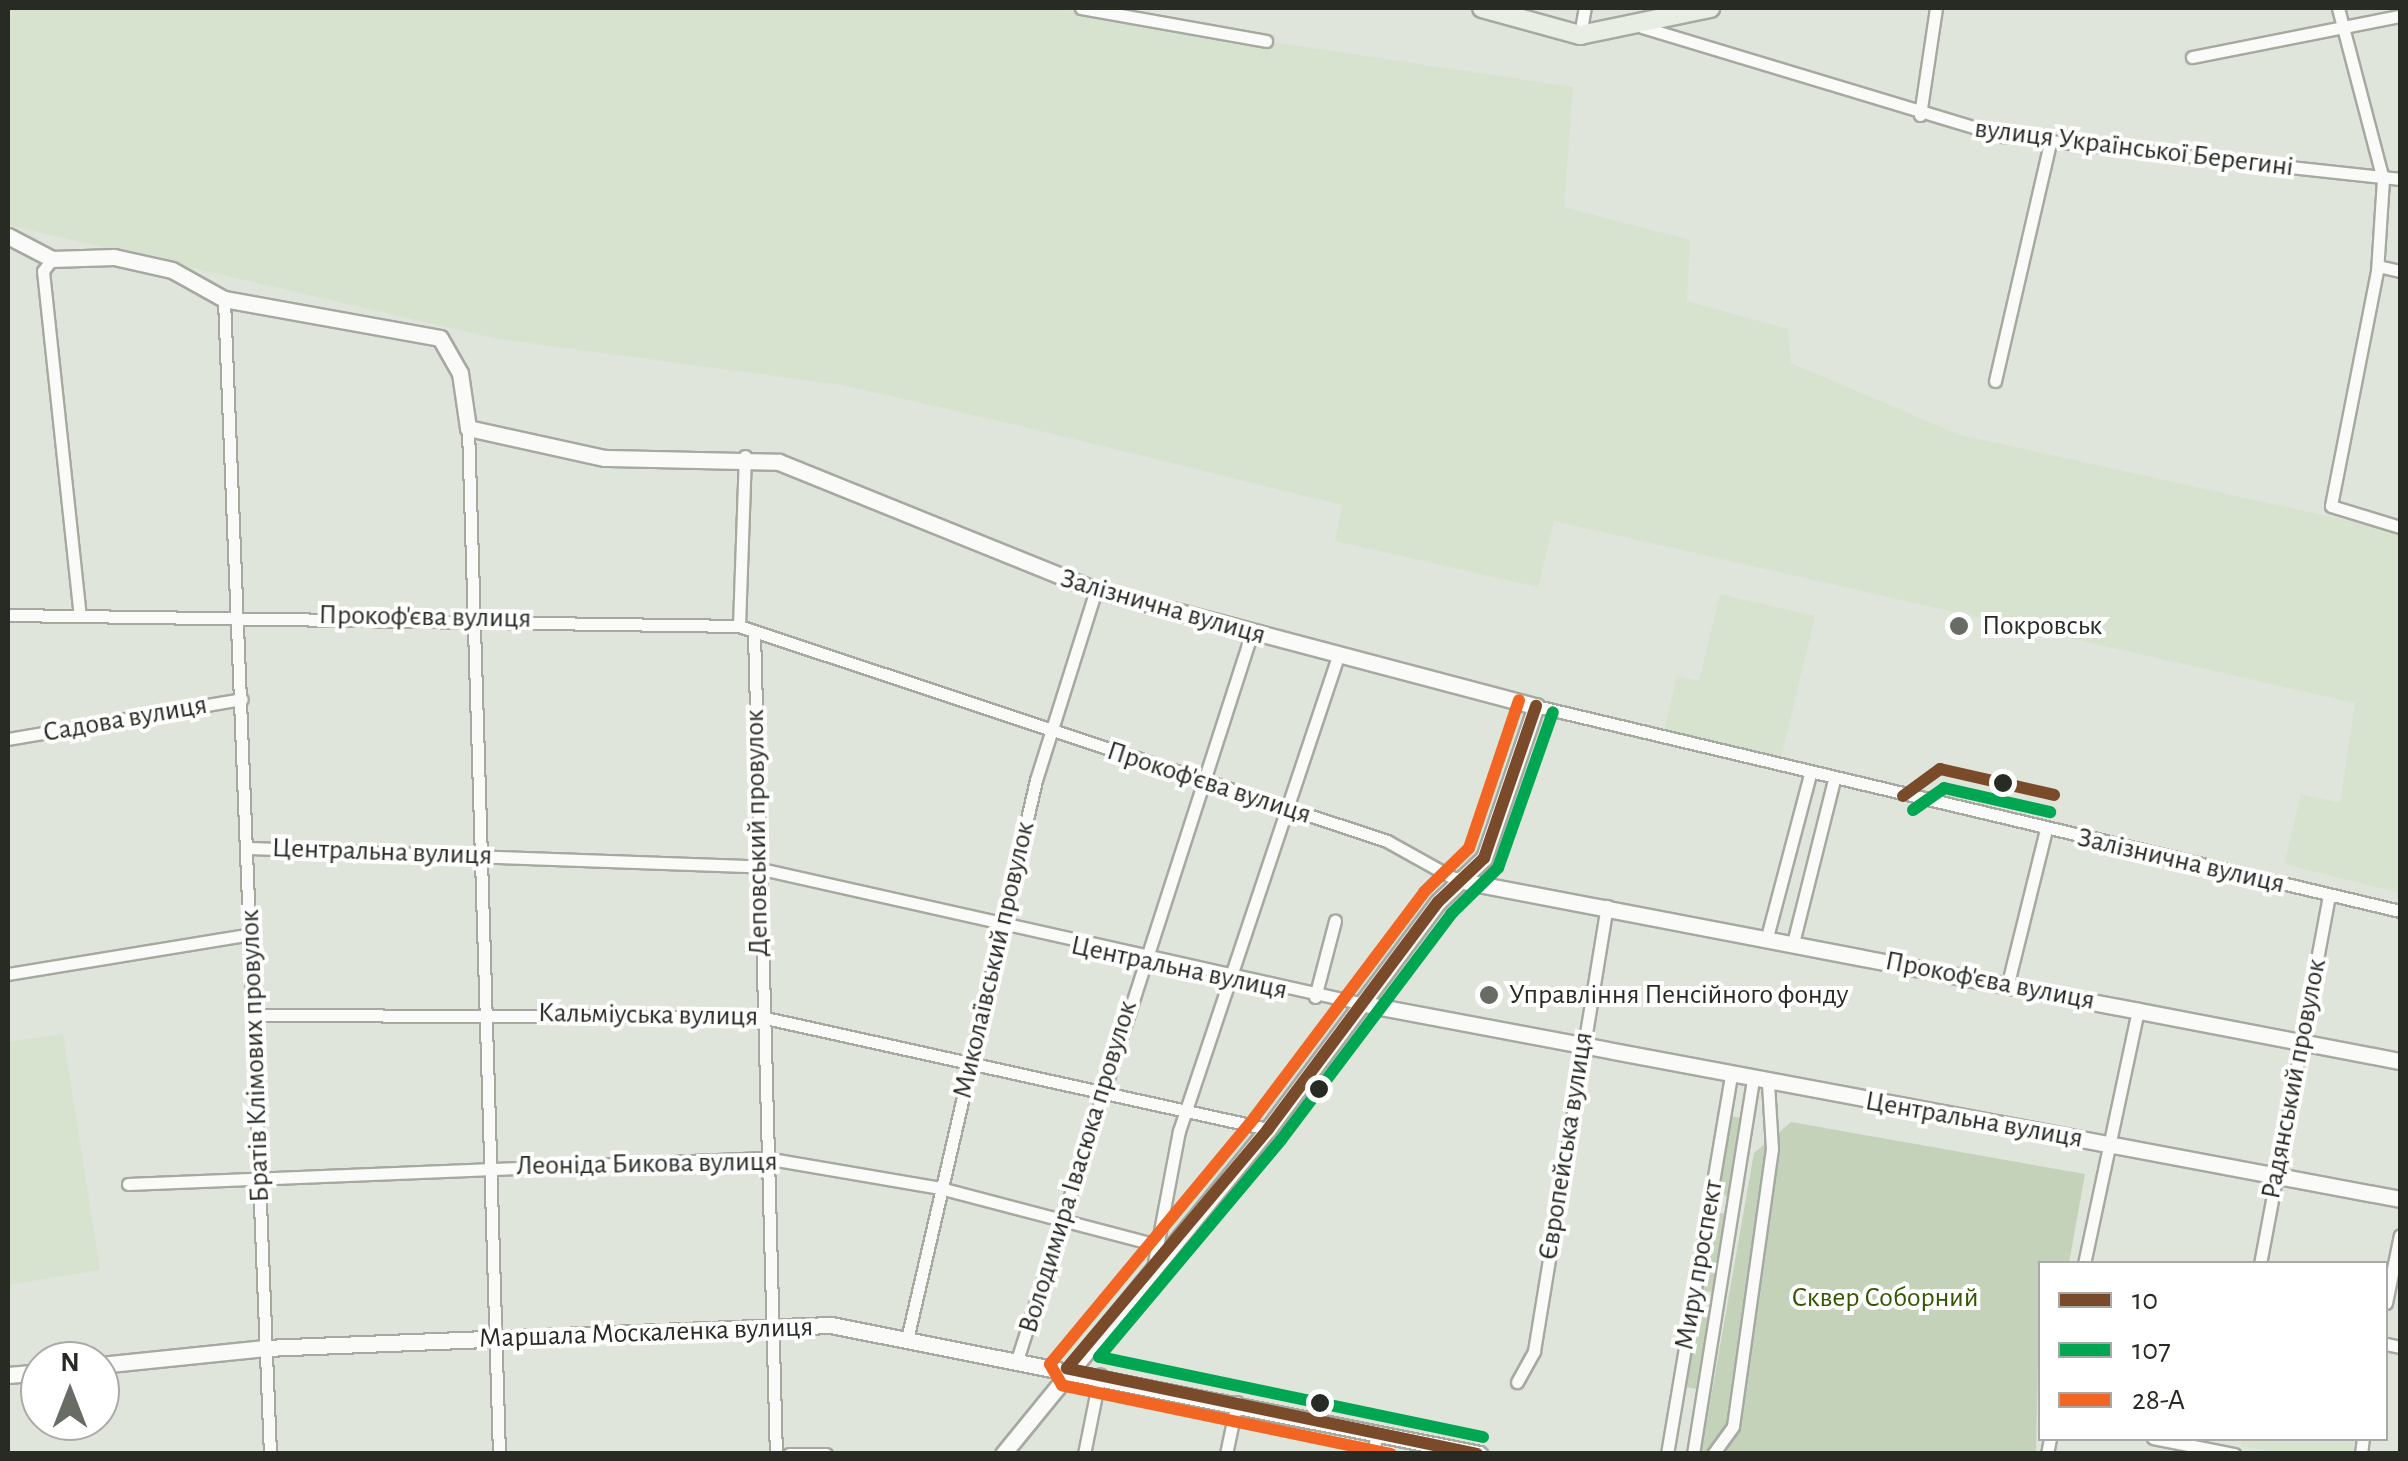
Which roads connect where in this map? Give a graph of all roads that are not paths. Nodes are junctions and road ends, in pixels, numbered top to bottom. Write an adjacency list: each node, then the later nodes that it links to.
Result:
1 (1081, 8): 11 (street)
2 (1482, 8): 10 (main road)
3 (1585, 8): 10 (street)
4 (1710, 8): 8 (main road)
5 (1936, 8): 13 (street)
6 (2338, 8): 9 (street)
7 (2400, 16): 9 (street)
8 (1642, 27): 10 (main road); 13 (street, вулиця Української Берегині)
9 (2344, 27): 12 (street); 15 (street)
10 (1580, 34)
11 (1266, 41)
12 (2192, 57)
13 (1920, 116): 14 (street, вулиця Української Берегині)
14 (2050, 142): 15 (street, вулиця Української Берегині); 22 (street)
15 (2383, 179): 16 (street, вулиця Української Берегині); 19 (street)
16 (2400, 179)
17 (8, 236): 18 (street)
18 (52, 259): 21 (street); 29 (street)
19 (2378, 266): 20 (street); 25 (street)
20 (2400, 271)
21 (224, 299): 23 (street); 27 (street, Братів Клімових провулок)
22 (1995, 382)
23 (468, 428): 24 (street, Залізнична вулиця); 30 (street)
24 (744, 456): 26 (street, Залізнична вулиця); 31 (street)
25 (2400, 527)
26 (1096, 590): 33 (street, Залізнична вулиця); 37 (street, Миколаївський провулок)
27 (240, 614): 29 (street, Прокоф'єва вулиця); 30 (street, Прокоф'єва вулиця); 35 (street, Братів Клімових провулок)
28 (8, 615): 29 (street, Прокоф'єва вулиця)
29 (80, 616)
30 (474, 617): 31 (street, Прокоф'єва вулиця); 45 (street)
31 (740, 626): 32 (street, Прокоф'єва вулиця)
32 (754, 632): 37 (street, Прокоф'єва вулиця); 46 (street, Деповський провулок)
33 (1252, 632): 34 (street, Залізнична вулиця); 41 (street, Володимира Івасюка провулок)
34 (1338, 656): 36 (street, Залізнична вулиця); 42 (street)
35 (242, 699): 38 (street, Садова вулиця); 44 (street, Братів Клімових провулок)
36 (1536, 706): 39 (street, Залізнична вулиця); 47 (street)
37 (1052, 732): 41 (street, Прокоф'єва вулиця); 52 (street, Миколаївський провулок)
38 (8, 739)
39 (1810, 774): 40 (street, Залізнична вулиця); 54 (street)
40 (1834, 780): 43 (street, Залізнична вулиця); 55 (street)
41 (1205, 782): 42 (street, Прокоф'єва вулиця); 56 (street, Володимира Івасюка провулок)
42 (1289, 809): 47 (street, Прокоф'єва вулиця); 58 (street)
43 (2046, 829): 48 (street, Залізнична вулиця); 59 (street)
44 (248, 848): 45 (street, Центральна вулиця); 53 (street, Братів Клімових провулок)
45 (476, 854): 46 (street, Центральна вулиця); 63 (street)
46 (756, 870): 52 (street, Центральна вулиця); 65 (street, Деповський провулок)
47 (1457, 880): 49 (street, Прокоф'єва вулиця); 61 (street)
48 (2329, 895): 50 (street, Залізнична вулиця); 66 (street, Радянський провулок)
49 (1607, 906): 54 (street, Прокоф'єва вулиця); 67 (street, Європейська вулиця)
50 (2400, 911)
51 (1335, 921): 60 (street)
52 (1003, 928): 56 (street, Центральна вулиця); 69 (street, Миколаївський провулок)
53 (252, 934): 57 (street); 64 (street, Братів Клімових провулок)
54 (1767, 937): 55 (street, Прокоф'єва вулиця)
55 (1793, 943): 59 (street, Прокоф'єва вулиця)
56 (1142, 959): 58 (street, Центральна вулиця); 72 (street, Володимира Івасюка провулок)
57 (8, 974)
58 (1227, 978): 60 (street, Центральна вулиця); 73 (street)
59 (2008, 984): 62 (street, Прокоф'єва вулиця)
60 (1315, 997): 61 (street, Центральна вулиця)
61 (1364, 1004): 67 (street, Центральна вулиця); 74 (street)
62 (2138, 1009): 66 (street, Прокоф'єва вулиця); 75 (street)
63 (486, 1011): 64 (street, Кальміуська вулиця); 65 (street, Кальміуська вулиця); 77 (street)
64 (255, 1015): 78 (street, Братів Клімових провулок)
65 (761, 1017): 69 (street, Кальміуська вулиця); 76 (street, Деповський провулок)
66 (2300, 1041): 68 (street, Прокоф'єва вулиця); 79 (street, Радянський провулок)
67 (1580, 1046): 70 (street, Центральна вулиця); 98 (street, Європейська вулиця)
68 (2400, 1061)
69 (968, 1068): 72 (street, Кальміуська вулиця); 81 (street, Миколаївський провулок)
70 (1731, 1077): 71 (street, Центральна вулиця); 114 (street, Миру проспект)
71 (1760, 1082): 75 (street, Центральна вулиця); 115 (street, Миру проспект); 116 (street, Миру проспект)
72 (1100, 1098): 73 (street, Кальміуська вулиця); 83 (street, Володимира Івасюка провулок)
73 (1185, 1112): 74 (street, Кальміуська вулиця); 85 (street)
74 (1268, 1129): 88 (street)
75 (2110, 1145): 79 (street, Центральна вулиця); 86 (street)
76 (765, 1158): 77 (street, Леоніда Бикова вулиця); 81 (street, Леоніда Бикова вулиця); 90 (street, Деповський провулок)
77 (488, 1168): 78 (street, Леоніда Бикова вулиця); 92 (street)
78 (258, 1175): 80 (street, Леоніда Бикова вулиця); 93 (street, Братів Клімових провулок)
79 (2275, 1176): 82 (street, Центральна вулиця); 87 (street, Радянський провулок)
80 (128, 1184)
81 (940, 1188): 83 (street, Леоніда Бикова вулиця); 91 (street, Миколаївський провулок)
82 (2400, 1199)
83 (1059, 1222): 85 (street, Леоніда Бикова вулиця); 94 (street, Володимира Івасюка провулок)
84 (2400, 1236): 89 (street)
85 (1157, 1244): 88 (street)
86 (2085, 1261)
87 (2261, 1261)
88 (1152, 1272): 96 (street)
89 (2388, 1293)
90 (771, 1324): 91 (street, Маршала Москаленка вулиця); 92 (street, Маршала Москаленка вулиця); 106 (street, Деповський провулок)
91 (908, 1335): 94 (street, Маршала Москаленка вулиця)
92 (498, 1339): 93 (street, Маршала Москаленка вулиця); 105 (street)
93 (265, 1348): 95 (street, Маршала Москаленка вулиця); 104 (street, Братів Клімових провулок)
94 (1018, 1360): 96 (street, Маршала Москаленка вулиця)
95 (120, 1364)
96 (1067, 1368): 97 (street, Маршала Москаленка вулиця); 109 (street)
97 (1100, 1375): 99 (street, Маршала Москаленка вулиця); 110 (street)
98 (1517, 1382)
99 (1236, 1402): 100 (street, Маршала Москаленка вулиця); 111 (street)
100 (1377, 1432): 112 (street); 113 (street, Маршала Москаленка вулиця)
101 (2168, 1441): 103 (street)
102 (808, 1453): 107 (street); 108 (street)
103 (2230, 1453)
104 (270, 1454)
105 (500, 1454)
106 (776, 1454)
107 (789, 1454)
108 (826, 1454)
109 (1004, 1454)
110 (1084, 1454)
111 (1226, 1454)
112 (1373, 1454)
113 (1480, 1454)
114 (1668, 1454)
115 (1692, 1454)
116 (1713, 1454)

